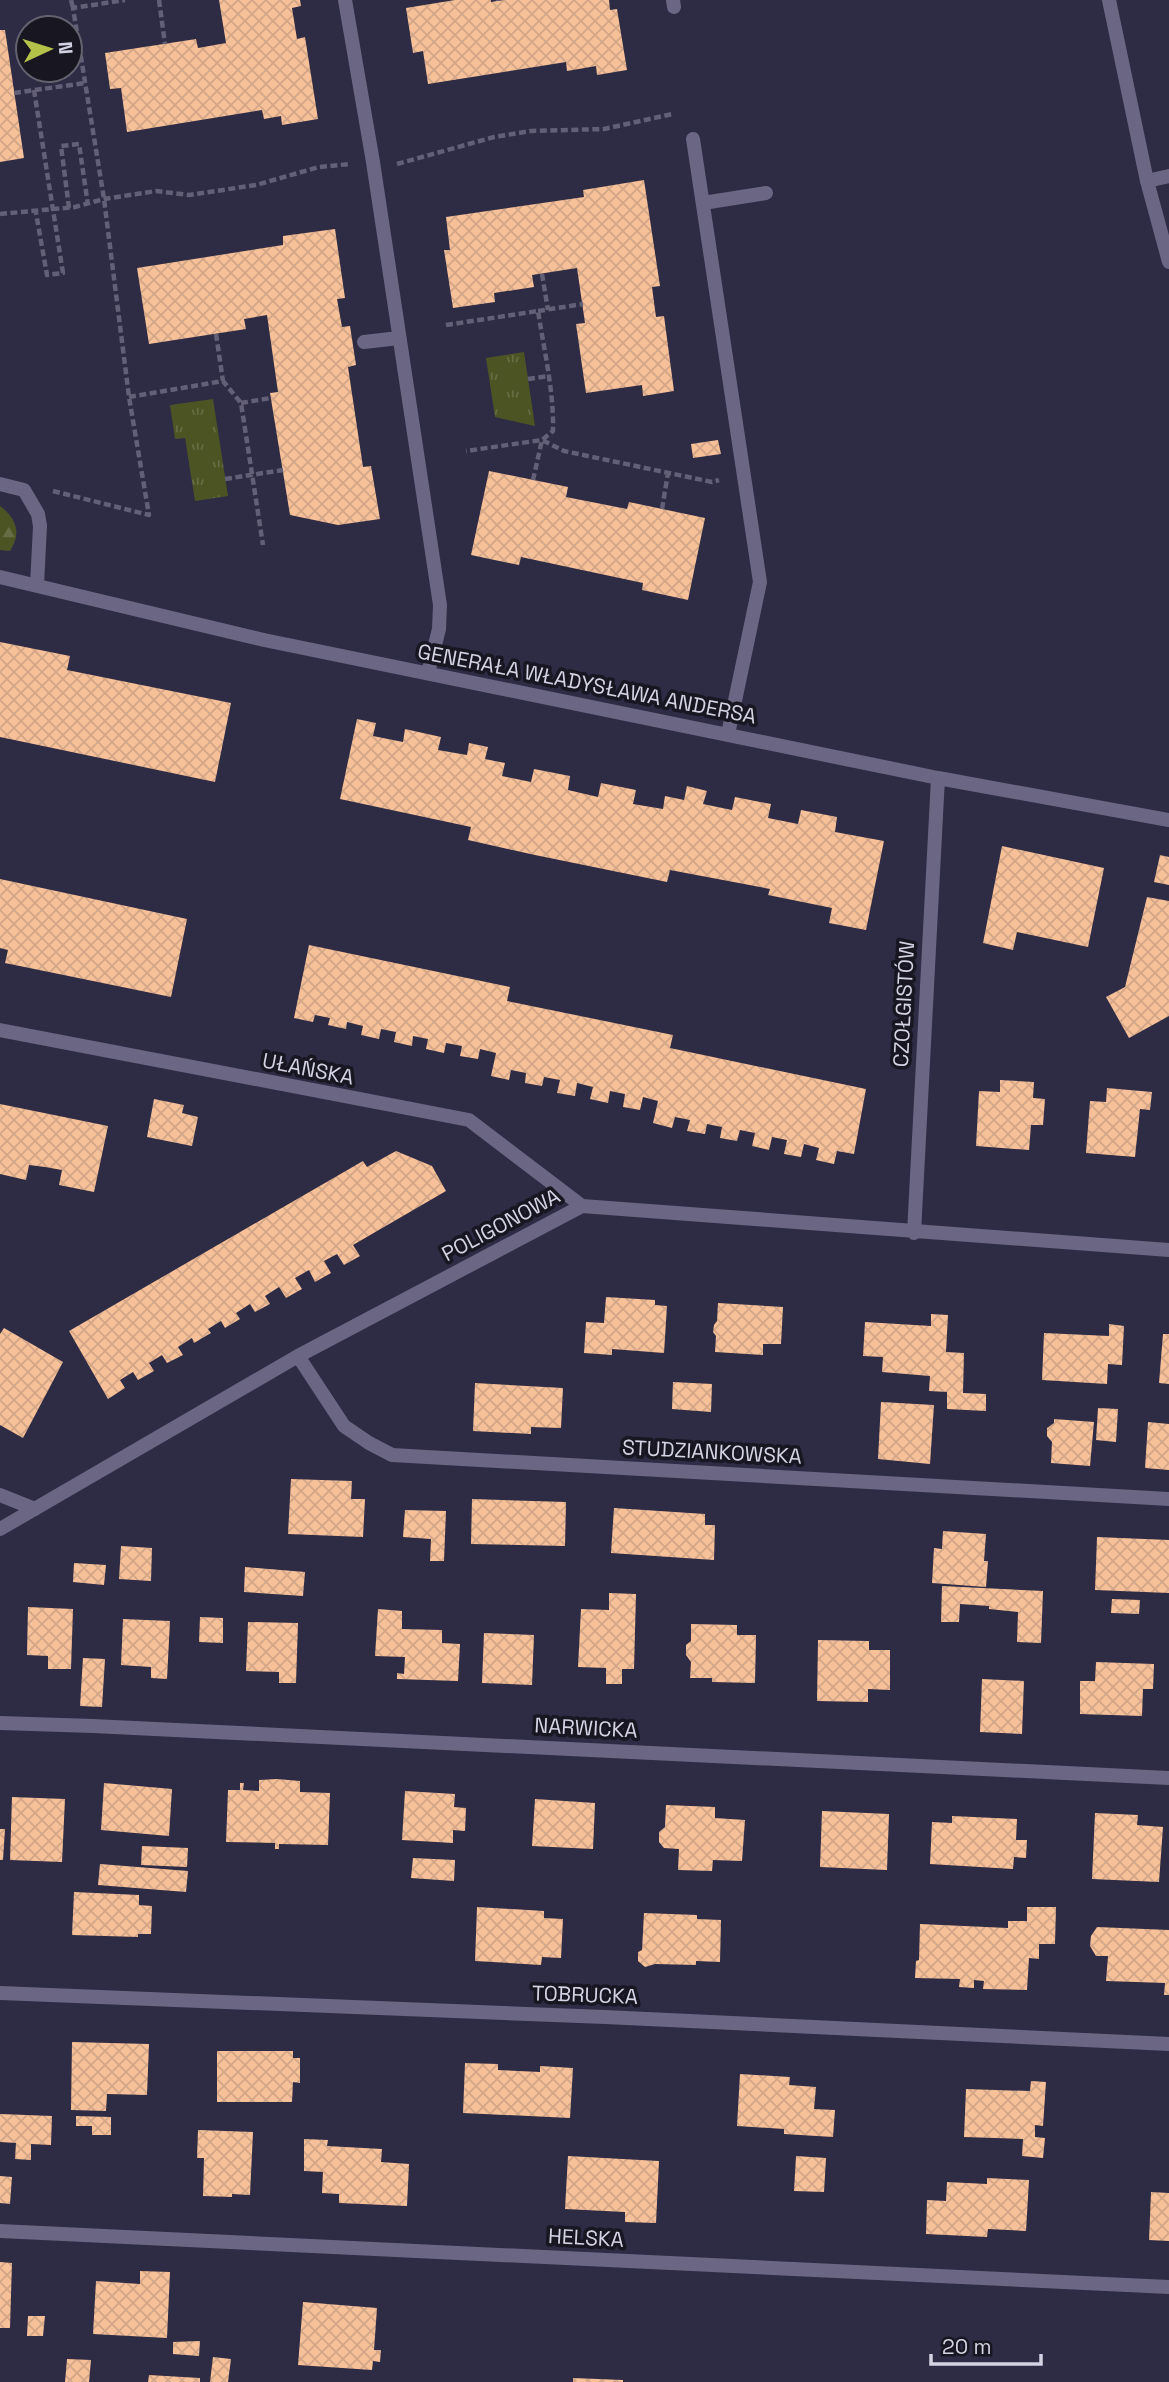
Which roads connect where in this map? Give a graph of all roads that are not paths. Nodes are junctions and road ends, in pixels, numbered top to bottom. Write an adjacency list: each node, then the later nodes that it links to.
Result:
1 (345, 0): 9 (street)
2 (1109, 0): 5 (street)
3 (692, 139): 7 (street)
4 (1169, 176): 5 (street)
5 (1147, 181): 8 (street)
6 (766, 193): 7 (street)
7 (703, 203): 15 (street)
8 (1169, 262)
9 (399, 338): 10 (street); 14 (street)
10 (364, 342)
11 (0, 484): 13 (street)
12 (0, 577): 13 (street, GENERAŁA WŁADYSŁAWA ANDERSA)
13 (37, 586): 14 (street, GENERAŁA WŁADYSŁAWA ANDERSA)
14 (428, 673): 15 (street, GENERAŁA WŁADYSŁAWA ANDERSA)
15 (728, 734): 16 (street, GENERAŁA WŁADYSŁAWA ANDERSA)
16 (938, 778): 17 (street, GENERAŁA WŁADYSŁAWA ANDERSA); 20 (street, CZOŁGISTÓW)
17 (1169, 820)
18 (0, 1030): 19 (street, UŁAŃSKA)
19 (582, 1206): 20 (street, POLIGONOWA); 22 (street, POLIGONOWA)
20 (914, 1233): 21 (street, POLIGONOWA)
21 (1169, 1250)
22 (298, 1356): 24 (street, STUDZIANKOWSKA); 25 (street, POLIGONOWA)
23 (0, 1495): 25 (street)
24 (1169, 1499)
25 (35, 1508): 26 (street, POLIGONOWA)
26 (0, 1529)
27 (0, 1723): 28 (street, NARWICKA)
28 (1169, 1778)
29 (0, 1993): 30 (street, TOBRUCKA)
30 (1169, 2044)
31 (0, 2231): 32 (street, HELSKA)
32 (1169, 2287)

